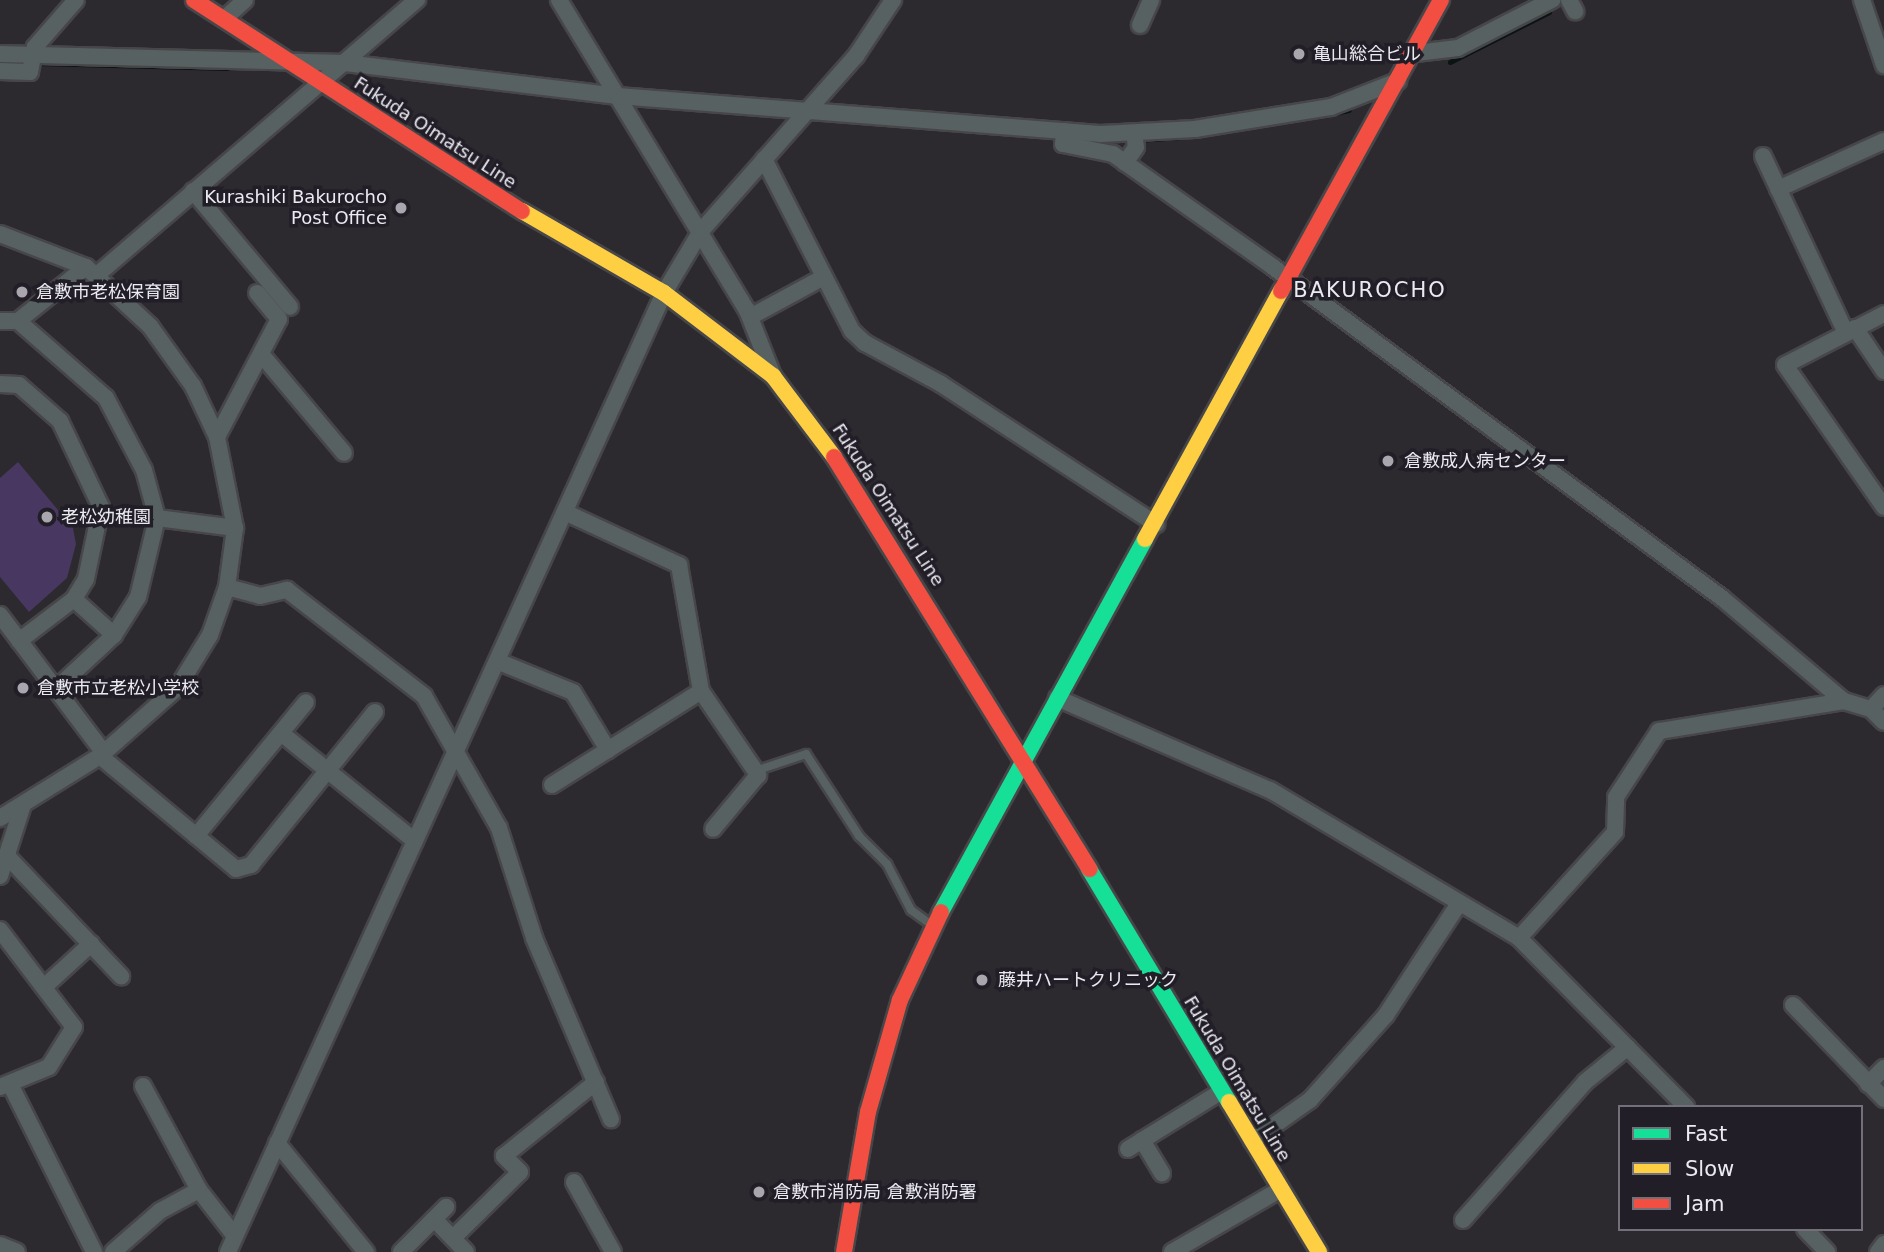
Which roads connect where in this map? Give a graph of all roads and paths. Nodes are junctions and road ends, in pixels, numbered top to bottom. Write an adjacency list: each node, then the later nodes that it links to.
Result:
1 (76, 0): 15 (street)
2 (194, 0): 11 (main road, Fukuda Oimatsu Line)
3 (245, 0): 11 (street)
4 (417, 0): 16 (street)
5 (559, 0): 22 (street)
6 (894, 0): 23 (street)
7 (1151, 0): 12 (street)
8 (1441, 0): 13 (main road)
9 (1552, 0): 13 (street)
10 (1862, 0): 18 (street)
11 (224, 19): 17 (main road, Fukuda Oimatsu Line)
12 (1140, 26)
13 (1416, 53): 20 (main road)
14 (0, 54): 15 (street)
15 (30, 61): 17 (street); 19 (street)
16 (345, 63): 17 (street); 21 (street); 22 (street)
17 (291, 64): 21 (main road, Fukuda Oimatsu Line)
18 (1884, 65)
19 (0, 71)
20 (1404, 78): 25 (street); 36 (main road)
21 (322, 83): 31 (street); 38 (main road, Fukuda Oimatsu Line)
22 (618, 96): 23 (street); 32 (street)
23 (804, 112): 24 (street); 28 (street)
24 (1064, 131): 25 (street); 29 (street)
25 (1135, 138): 29 (street)
26 (1884, 141): 30 (street)
27 (1763, 156): 30 (street)
28 (764, 159): 32 (street); 35 (street)
29 (1125, 163): 36 (street)
30 (1778, 189): 44 (street)
31 (193, 191): 34 (street); 39 (street)
32 (701, 231): 38 (street); 41 (street)
33 (0, 234): 34 (street)
34 (92, 270): 43 (street); 49 (street)
35 (824, 277): 41 (street); 54 (street)
36 (1292, 281): 54 (main road); 66 (street)
37 (257, 293): 45 (street)
38 (664, 293): 47 (main road, Fukuda Oimatsu Line); 52 (street)
39 (290, 307)
40 (1884, 314): 44 (street)
41 (750, 317): 47 (street)
42 (0, 321): 43 (street)
43 (18, 321): 53 (street)
44 (1850, 331): 46 (street); 51 (street)
45 (261, 354): 49 (street); 50 (street)
46 (1884, 371)
47 (773, 376): 75 (main road, Fukuda Oimatsu Line)
48 (1, 378): 57 (street)
49 (217, 437): 55 (street)
50 (344, 453)
51 (1884, 507)
52 (565, 512): 61 (street); 63 (street)
53 (158, 518): 55 (street); 59 (street)
54 (1156, 524): 65 (main road)
55 (235, 528): 56 (street)
56 (227, 587): 72 (street); 74 (street)
57 (74, 599): 59 (street); 60 (street)
58 (0, 615): 60 (street)
59 (114, 635): 62 (street)
60 (19, 641): 62 (street)
61 (497, 662): 72 (street); 73 (street)
62 (57, 688): 74 (street)
63 (701, 691): 73 (street); 77 (street)
64 (1884, 695): 68 (street)
65 (1057, 698): 75 (main road); 86 (street)
66 (1843, 701): 68 (street); 89 (street)
67 (306, 702): 71 (street)
68 (1871, 709): 70 (street)
69 (375, 712): 76 (street)
70 (1884, 722)
71 (281, 733): 76 (street); 82 (street)
72 (458, 748): 83 (street); 96 (street)
73 (608, 750): 78 (street)
74 (102, 755): 79 (street); 82 (street)
75 (1022, 761): 87 (main road); 100 (main road, Fukuda Oimatsu Line)
76 (330, 769): 82 (street); 83 (street)
77 (755, 771): 81 (street); 87 (lane)
78 (552, 785)
79 (23, 805): 80 (street); 84 (street)
80 (0, 818)
81 (713, 829)
82 (196, 836)
83 (415, 841): 105 (street)
84 (7, 856): 85 (street); 90 (street)
85 (0, 876)
86 (1458, 905): 89 (street); 104 (street)
87 (933, 926): 126 (main road)
88 (0, 930): 92 (street)
89 (1520, 938): 94 (street)
90 (91, 944): 91 (street); 92 (street)
91 (121, 976)
92 (44, 988): 98 (street)
93 (1793, 1005): 97 (street)
94 (1628, 1047): 102 (street); 110 (street)
95 (1884, 1069): 97 (street)
96 (596, 1082): 103 (street); 113 (street)
97 (1868, 1084): 101 (street)
98 (5, 1086): 119 (street)
99 (143, 1086): 109 (street)
100 (1222, 1091): 104 (main road, Fukuda Oimatsu Line); 106 (street)
101 (1884, 1099)
102 (1684, 1105)
103 (611, 1119)
104 (1252, 1141): 108 (main road, Fukuda Oimatsu Line)
105 (277, 1143): 112 (street); 122 (street)
106 (1162, 1173)
107 (574, 1182): 125 (street)
108 (1281, 1189): 116 (street); 127 (main road, Fukuda Oimatsu Line)
109 (199, 1190): 112 (street); 120 (street)
110 (1463, 1220)
111 (1806, 1231): 117 (street)
112 (235, 1236): 121 (street)
113 (453, 1238): 123 (street); 124 (street)
114 (1884, 1244): 128 (street)
115 (0, 1245): 118 (street)
116 (1183, 1249)
117 (1820, 1250)
118 (17, 1252)
119 (94, 1252)
120 (113, 1252)
121 (228, 1252)
122 (366, 1252)
123 (401, 1252)
124 (466, 1252)
125 (613, 1252)
126 (844, 1252)
127 (1319, 1252)
128 (1878, 1252)

